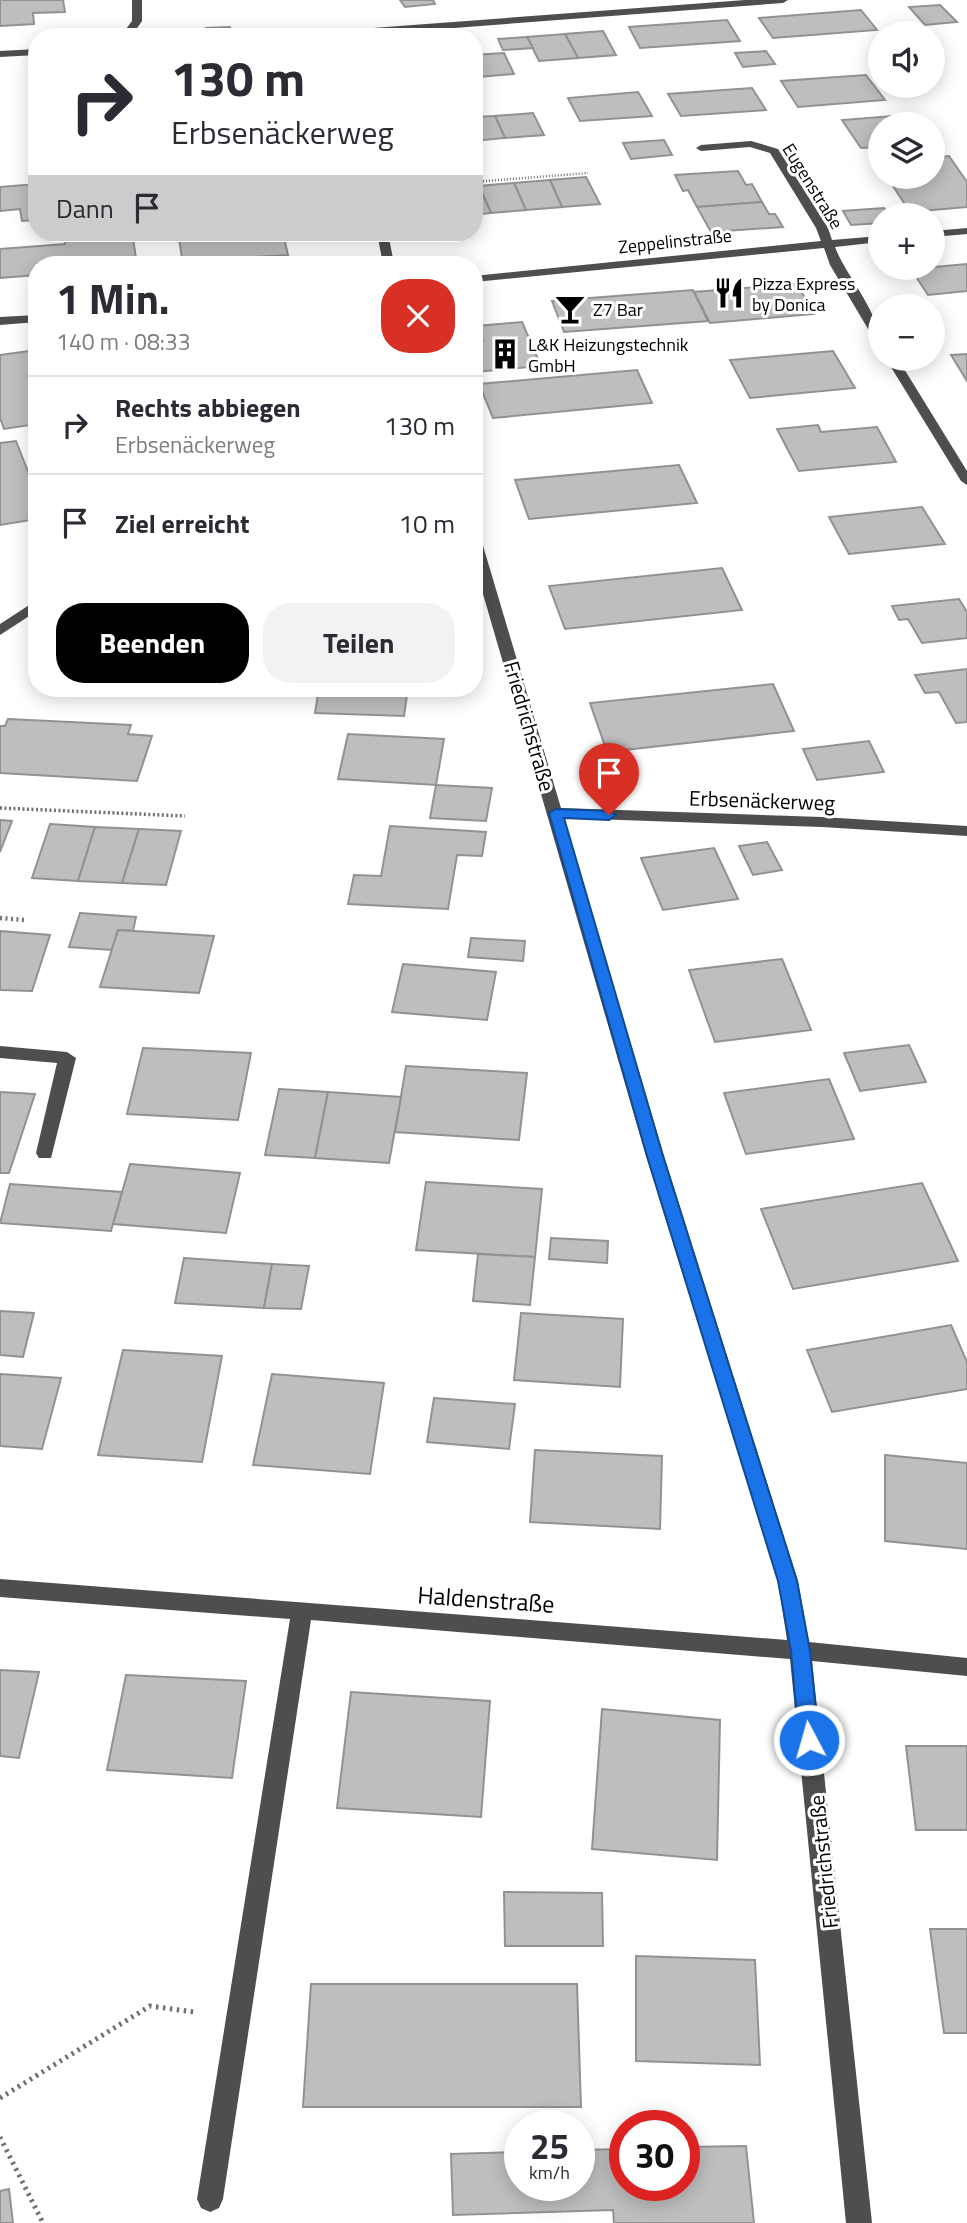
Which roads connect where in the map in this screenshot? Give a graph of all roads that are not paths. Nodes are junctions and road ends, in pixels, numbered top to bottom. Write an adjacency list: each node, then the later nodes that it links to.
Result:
1 (137, 0): 3 (street)
2 (783, 0): 4 (street)
3 (134, 28)
4 (424, 28)
5 (28, 52): 6 (street)
6 (0, 54)
7 (701, 148): 11 (street, Eugenstraße)
8 (967, 231): 9 (street)
9 (945, 233)
10 (868, 240): 11 (street, Zeppelinstraße)
11 (828, 244): 12 (street, Zeppelinstraße); 14 (street, Eugenstraße)
12 (483, 278)
13 (28, 318): 15 (street)
14 (868, 320)
15 (0, 321)
16 (899, 371): 17 (street)
17 (967, 481)
18 (483, 569): 21 (street, Friedrichstraße)
19 (28, 611): 20 (street)
20 (0, 631)
21 (556, 813): 22 (street, Erbsenäckerweg); 27 (street, Friedrichstraße)
22 (967, 831)
23 (0, 1052): 24 (street)
24 (45, 1153)
25 (0, 1588): 26 (street, Haldenstraße)
26 (302, 1612): 27 (street, Haldenstraße); 29 (street)
27 (800, 1651): 28 (street, Haldenstraße); 30 (street, Friedrichstraße)
28 (967, 1667)
29 (210, 2199)
30 (859, 2223)

